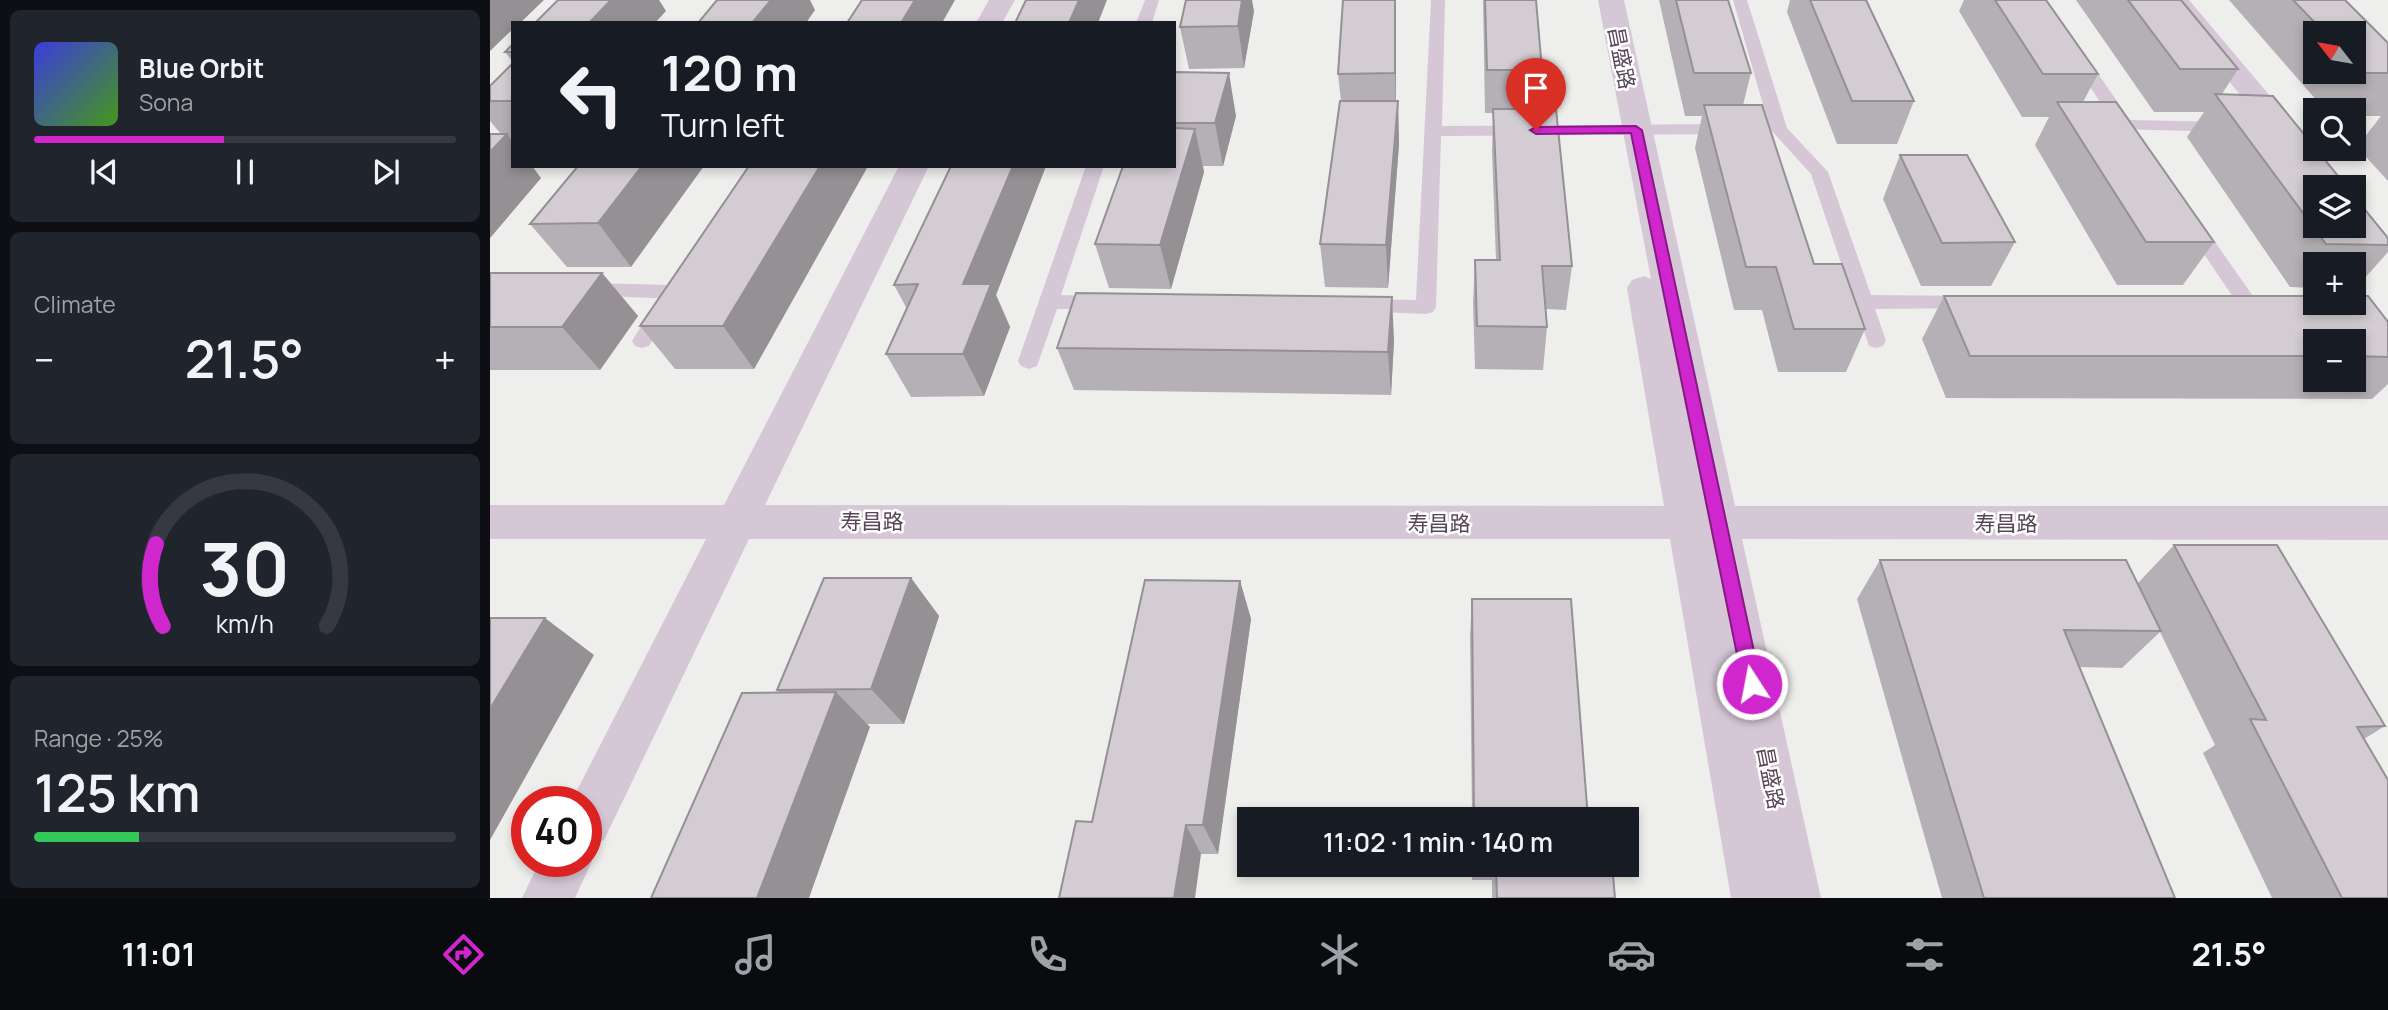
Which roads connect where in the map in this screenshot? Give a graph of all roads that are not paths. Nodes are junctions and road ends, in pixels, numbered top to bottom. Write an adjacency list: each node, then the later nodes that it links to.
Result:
1 (1002, 0): 8 (street)
2 (1152, 0): 9 (lane)
3 (1438, 0): 15 (lane)
4 (1592, 0): 14 (street, 昌盛路)
5 (1611, 0): 14 (street, 昌盛路)
6 (1740, 0): 23 (lane)
7 (2175, 0): 12 (street)
8 (990, 21)
9 (1145, 21)
10 (2063, 34): 11 (lane)
11 (2124, 125): 12 (lane); 16 (lane)
12 (2260, 128): 19 (street)
13 (1740, 129): 14 (lane)
14 (1625, 130): 15 (lane); 34 (street, 昌盛路)
15 (1433, 131): 27 (lane)
16 (2140, 147)
17 (913, 168): 33 (street)
18 (1094, 168): 22 (lane)
19 (2317, 175)
20 (2178, 203): 26 (lane)
21 (569, 290): 28 (lane)
22 (1050, 302): 24 (lane); 30 (lane)
23 (1863, 302): 25 (lane); 29 (lane)
24 (1119, 303)
25 (1987, 303)
26 (2206, 304)
27 (1343, 306)
28 (642, 341)
29 (1875, 341)
30 (1029, 361)
31 (490, 497): 33 (street, 寿昌路)
32 (2388, 498): 34 (street, 寿昌路)
33 (745, 509): 34 (street, 寿昌路); 35 (street, 寿昌路); 37 (street)
34 (1701, 511): 36 (street, 寿昌路); 40 (street, 昌盛路); 41 (street, 昌盛路)
35 (490, 522)
36 (2388, 523)
37 (602, 791)
38 (559, 877): 39 (street)
39 (548, 898)
40 (1757, 898)
41 (1795, 898)

